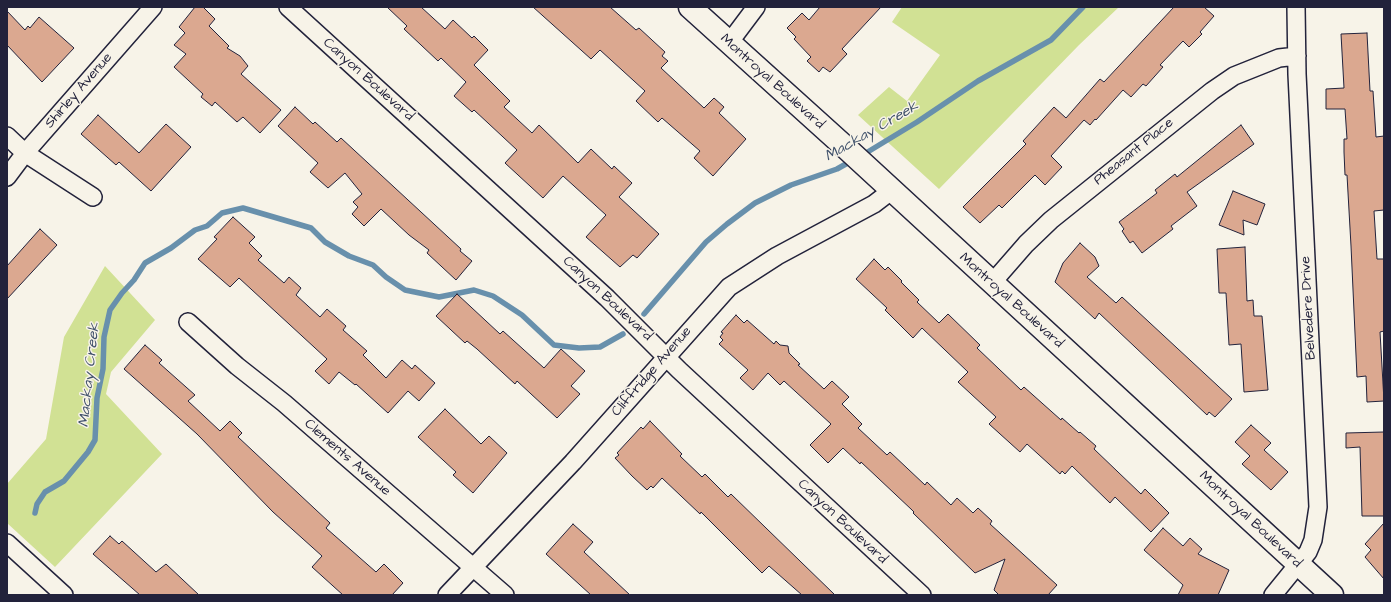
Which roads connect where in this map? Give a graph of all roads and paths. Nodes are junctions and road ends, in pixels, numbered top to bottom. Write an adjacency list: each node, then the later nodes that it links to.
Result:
1 (153, 7): 9 (street, Shirley Avenue)
2 (288, 7): 15 (street, Canyon Boulevard)
3 (690, 7): 6 (street, Montroyal Boulevard)
4 (756, 7): 6 (street)
5 (1296, 7): 7 (street, Belvedere Drive)
6 (729, 43): 11 (street, Montroyal Boulevard)
7 (1297, 56): 13 (street, Pheasant Place); 17 (street, Belvedere Drive)
8 (7, 136): 9 (street)
9 (25, 153): 10 (street, Shirley Avenue); 12 (street)
10 (7, 177)
11 (891, 191): 13 (street, Montroyal Boulevard); 15 (street, Cliffridge Avenue)
12 (93, 198)
13 (992, 282): 17 (street, Montroyal Boulevard)
14 (188, 322): 18 (street, Clements Avenue)
15 (666, 356): 18 (street, Cliffridge Avenue); 22 (street, Canyon Boulevard)
16 (7, 543): 19 (street)
17 (1299, 565): 23 (street, Belvedere Drive); 24 (street, Montroyal Boulevard)
18 (473, 567): 20 (street, Cliffridge Avenue); 21 (street, Clements Avenue)
19 (64, 595)
20 (446, 595)
21 (505, 595)
22 (922, 595)
23 (1273, 595)
24 (1332, 595)

